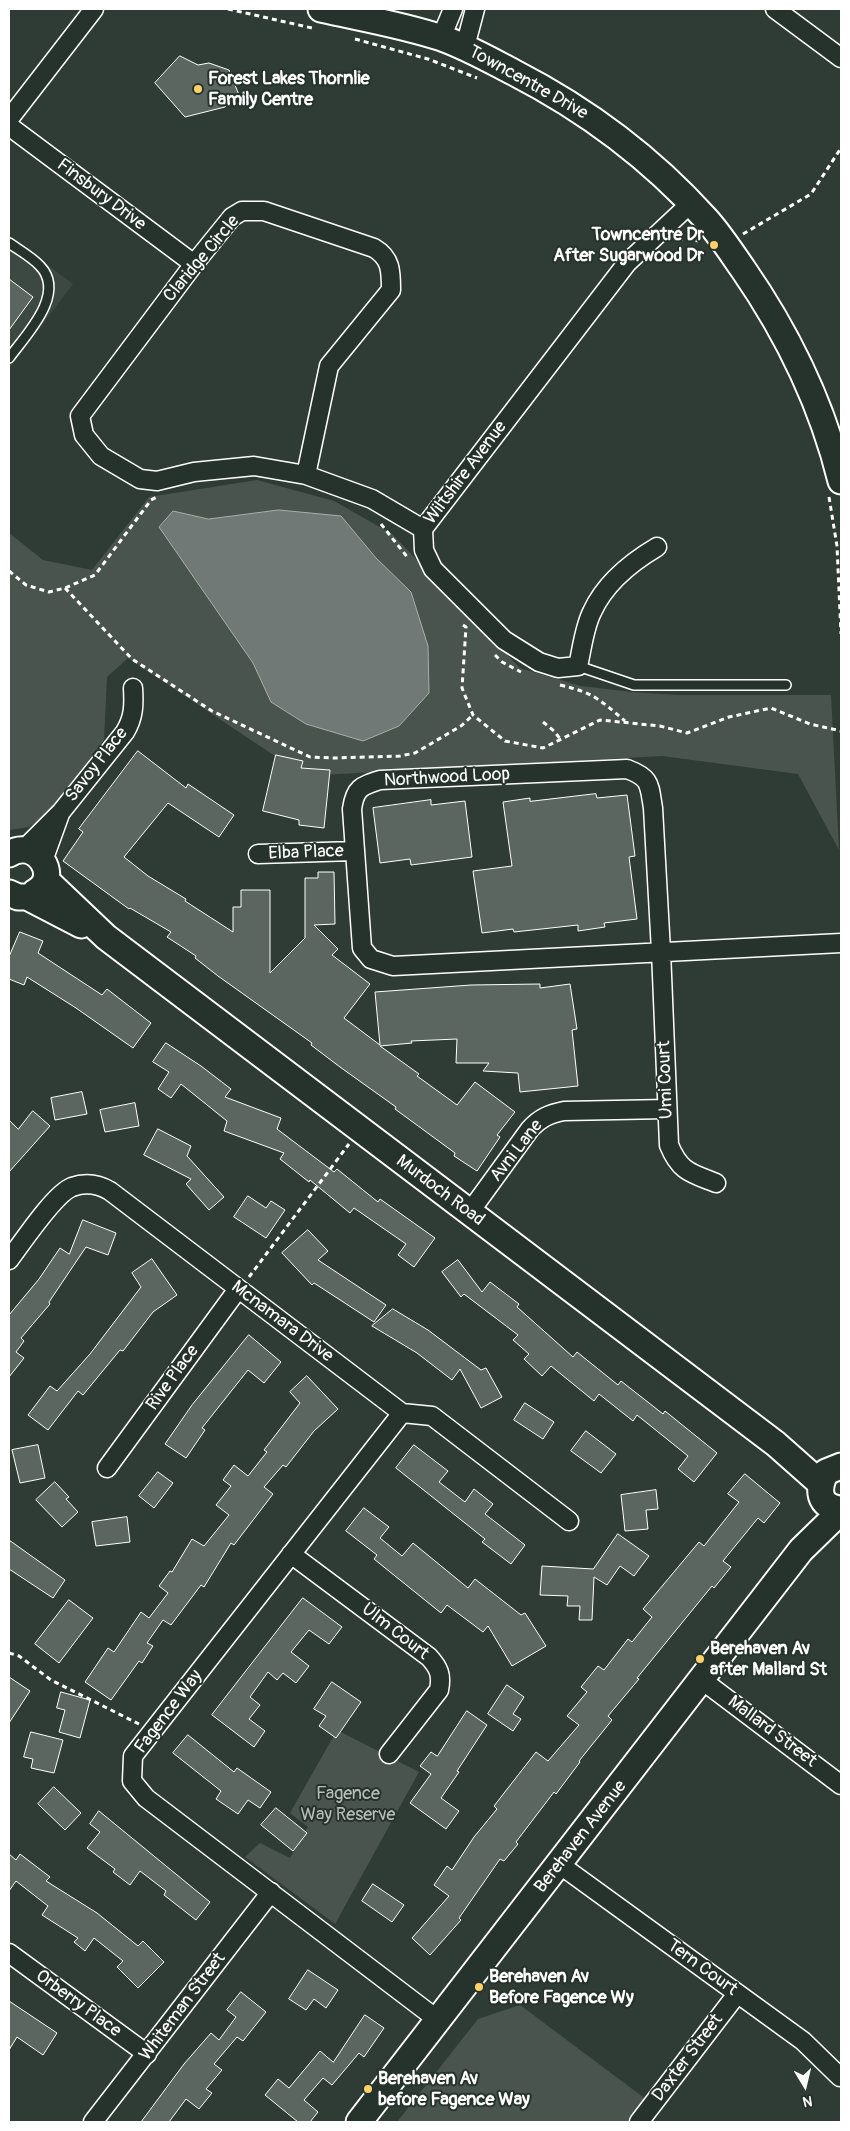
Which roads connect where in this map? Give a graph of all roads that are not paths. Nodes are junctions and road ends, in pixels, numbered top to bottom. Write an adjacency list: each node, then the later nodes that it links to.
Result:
1 (94, 9): 9 (street)
2 (321, 9): 6 (street, Towncentre Drive)
3 (453, 9): 6 (street)
4 (475, 9): 7 (street)
5 (775, 9): 8 (street)
6 (441, 38): 7 (street, Towncentre Drive)
7 (465, 48): 11 (street, Towncentre Drive)
8 (841, 58)
9 (9, 119)
10 (9, 126): 13 (street, Finsbury Drive)
11 (691, 203): 16 (street, Towncentre Drive); 17 (street, Wiltshire Avenue)
12 (9, 243): 14 (lane)
13 (194, 264): 15 (street, Claridge Circle); 15 (street, Claridge Circle)
14 (9, 358)
15 (306, 475): 17 (street, Claridge Circle)
16 (834, 484)
17 (423, 529): 19 (street, Wiltshire Avenue)
18 (658, 548): 19 (street)
19 (578, 666): 20 (lane)
20 (786, 685)
21 (133, 688): 24 (street, Savoy Place)
22 (354, 851): 23 (street, Elba Place); 28 (street, Northwood Loop); 28 (street, Northwood Loop)
23 (258, 854)
24 (23, 858): 25 (street, Murdoch Road); 26 (street, Murdoch Road)
25 (15, 898): 26 (street, Murdoch Road)
26 (106, 937): 31 (street, Murdoch Road)
27 (841, 943): 28 (street, Northwood Loop)
28 (661, 951): 29 (street, Umi Court)
29 (668, 1109): 30 (street, Umi Court); 31 (street, Avni Lane)
30 (716, 1183)
31 (469, 1213): 36 (street, Murdoch Road)
32 (9, 1260): 33 (street, Mcnamara Drive)
33 (239, 1289): 34 (street, Mcnamara Drive); 35 (street, Rive Place)
34 (402, 1413): 37 (street); 38 (street, Fagence Way)
35 (106, 1468)
36 (835, 1483): 39 (street, Berehaven Avenue)
37 (569, 1521)
38 (291, 1554): 40 (street, Ulm Court); 43 (street, Fagence Way)
39 (702, 1680): 41 (street, Mallard Street); 42 (street, Berehaven Avenue)
40 (389, 1754)
41 (841, 1785)
42 (559, 1864): 45 (street, Tern Court); 46 (street, Berehaven Avenue)
43 (271, 1892): 46 (street, Fagence Way); 47 (street, Whiteman Street)
44 (9, 1953): 47 (street, Orberry Place)
45 (737, 1994): 48 (street, Tern Court); 51 (street, Daxter Street)
46 (438, 2020): 50 (street, Berehaven Avenue)
47 (147, 2054): 49 (street, Whiteman Street)
48 (840, 2077)
49 (93, 2122)
50 (359, 2122)
51 (639, 2122)

